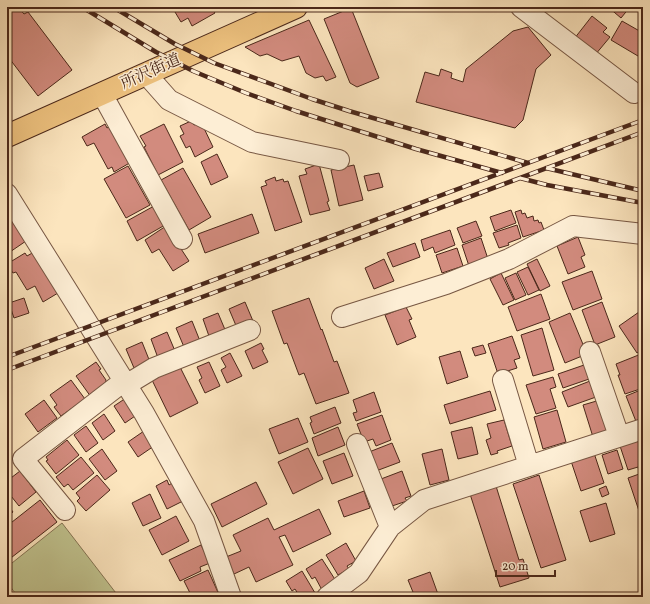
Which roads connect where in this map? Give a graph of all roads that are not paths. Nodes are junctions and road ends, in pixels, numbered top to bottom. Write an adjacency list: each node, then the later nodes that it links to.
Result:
1 (296, 7): 3 (main road, 所沢街道)
2 (521, 7): 4 (street)
3 (146, 74): 5 (main road, 所沢街道); 7 (street)
4 (634, 93)
5 (102, 94): 6 (main road, 所沢街道); 10 (street)
6 (7, 136)
7 (339, 160)
8 (7, 194): 15 (street)
9 (643, 234): 11 (street)
10 (182, 239)
11 (342, 317)
12 (250, 330): 15 (street)
13 (590, 352): 17 (street)
14 (503, 380): 19 (street)
15 (125, 383): 20 (street); 22 (street)
16 (642, 430): 17 (street)
17 (619, 436): 19 (street)
18 (357, 444): 21 (street)
19 (529, 466): 21 (street)
20 (65, 510)
21 (390, 527): 23 (street)
22 (231, 597)
23 (326, 597)

